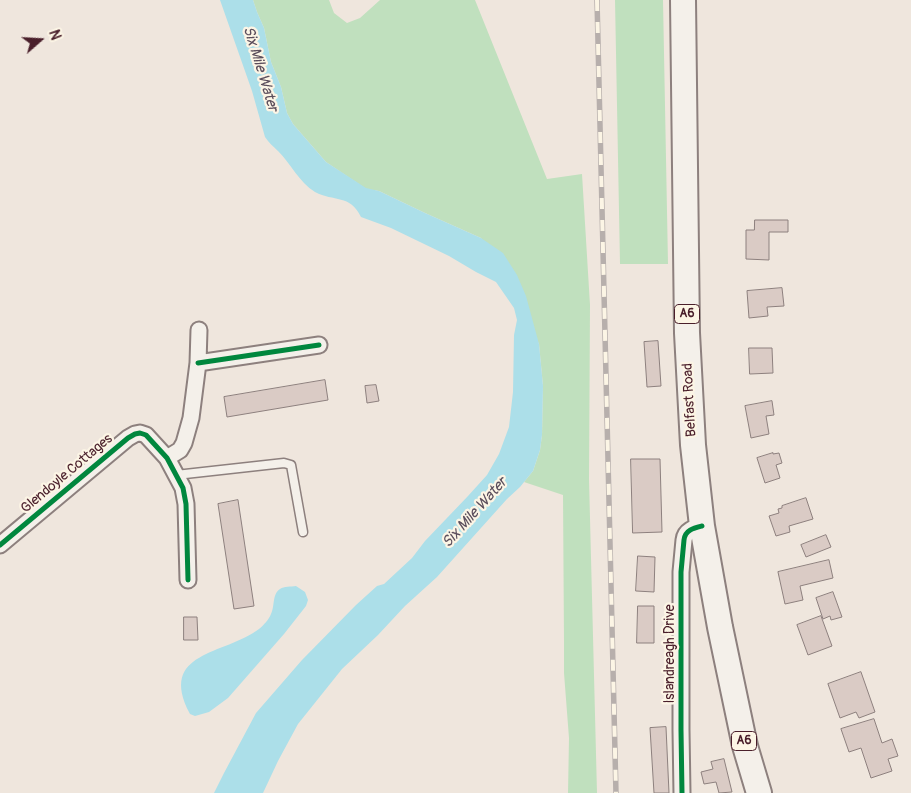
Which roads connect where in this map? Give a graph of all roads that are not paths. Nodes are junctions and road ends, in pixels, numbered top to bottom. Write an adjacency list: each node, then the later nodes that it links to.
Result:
1 (683, 0): 7 (main road, Belfast Road / A6)
2 (199, 330): 4 (street)
3 (318, 345): 4 (street)
4 (198, 363): 5 (street)
5 (167, 458): 6 (street, Glendoyle Cottages); 9 (street, Glendoyle Cottages)
6 (176, 474): 8 (lane); 10 (street, Glendoyle Cottages)
7 (702, 526): 11 (street, Islandreagh Drive); 12 (main road, Belfast Road / A6)
8 (303, 532)
9 (0, 545)
10 (188, 580)
11 (682, 793)
12 (759, 793)

